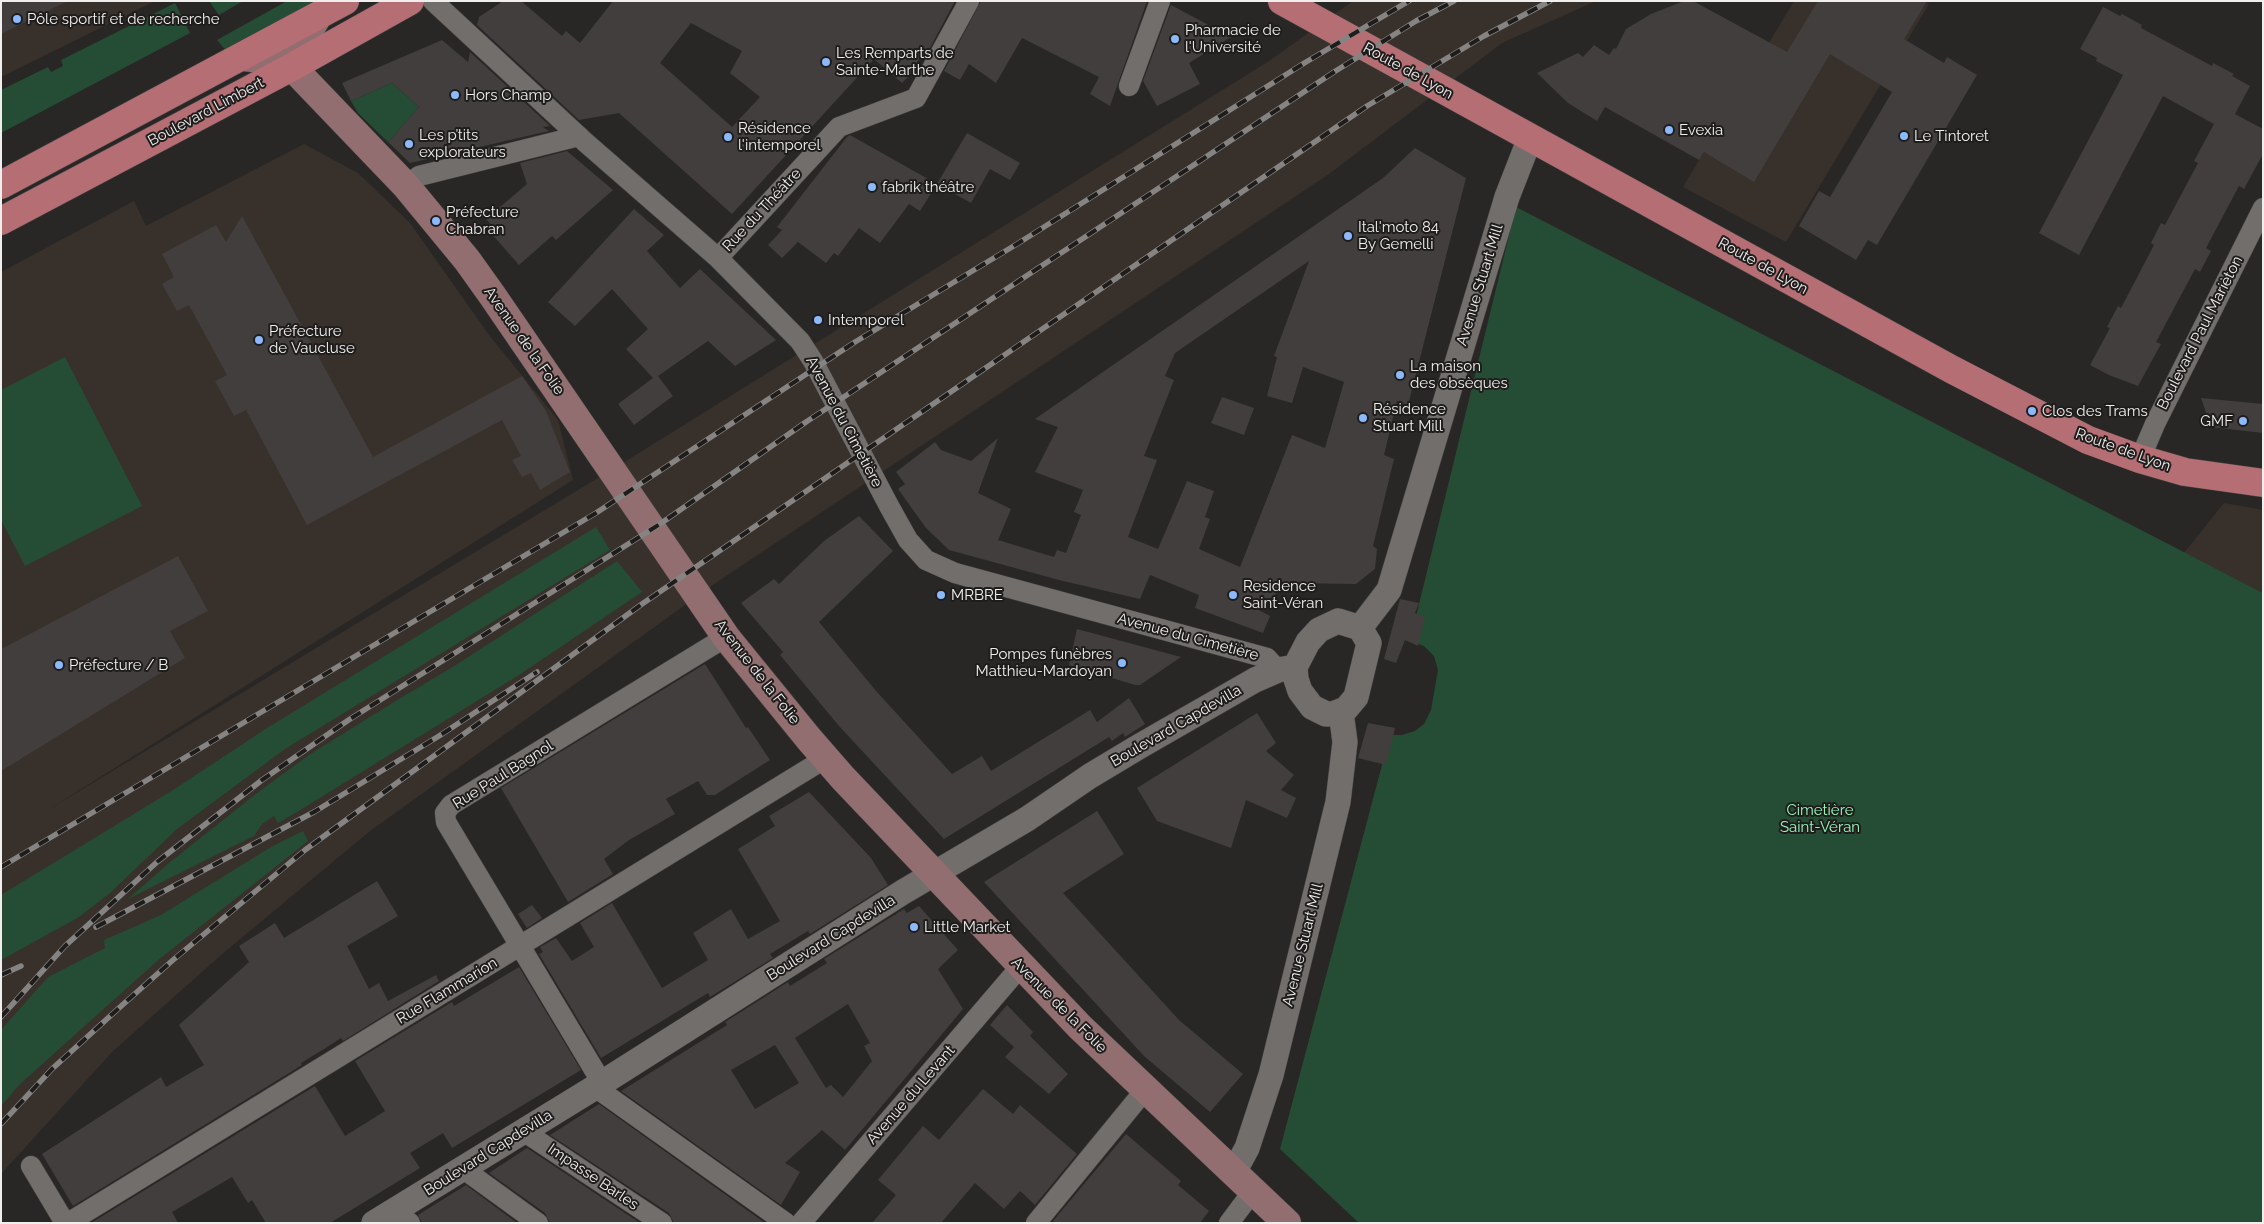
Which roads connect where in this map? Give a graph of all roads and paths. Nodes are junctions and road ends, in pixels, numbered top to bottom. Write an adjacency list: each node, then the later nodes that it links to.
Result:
1 (345, 1): 7 (main road, Boulevard Limbert)
2 (410, 1): 9 (main road, Boulevard Limbert)
3 (433, 1): 11 (street, Avenue du Cimetière)
4 (969, 1): 17 (street, Rue du Théâtre)
5 (1160, 1): 10 (street)
6 (1282, 1): 12 (main road, Route de Lyon)
7 (318, 16): 8 (main road, Boulevard Limbert); 9 (main road)
8 (244, 56): 9 (main road, Avenue de la Folie); 13 (main road, Boulevard Limbert)
9 (292, 67): 14 (main road, Avenue de la Folie); 16 (main road, Boulevard Limbert)
10 (1129, 86)
11 (579, 136): 14 (street); 17 (street, Avenue du Cimetière)
12 (1530, 138): 18 (main road, Route de Lyon); 20 (street, Avenue Stuart Mill)
13 (1, 185)
14 (406, 186): 21 (main road, Avenue de la Folie)
15 (2263, 208): 18 (street, Boulevard Paul Marièton)
16 (1, 221)
17 (718, 258): 22 (street, Avenue du Cimetière)
18 (2140, 459): 19 (main road, Route de Lyon)
19 (2263, 483)
20 (1360, 628): 22 (street); 23 (street)
21 (726, 637): 24 (main road, Avenue de la Folie); 26 (street, Rue Paul Bagnol)
22 (1287, 668): 23 (street); 25 (street, Boulevard Capdevilla)
23 (1341, 712): 33 (street, Avenue Stuart Mill)
24 (826, 758): 25 (main road, Avenue de la Folie); 26 (street, Rue Flammarion)
25 (935, 873): 27 (main road, Avenue de la Folie); 28 (street, Boulevard Capdevilla)
26 (520, 946): 28 (street, Rue Paul Bagnol); 35 (street, Rue Flammarion)
27 (1021, 966): 29 (main road, Avenue de la Folie); 39 (street, Avenue du Levant)
28 (599, 1085): 30 (street, Boulevard Capdevilla); 38 (street)
29 (1145, 1090): 33 (main road, Avenue de la Folie); 40 (street)
30 (523, 1130): 32 (street, Boulevard Capdevilla); 37 (street, Impasse Barles)
31 (31, 1166): 35 (street)
32 (462, 1168): 34 (street, Boulevard Capdevilla); 36 (street)
33 (1244, 1182): 41 (street); 42 (main road, Avenue de la Folie)
34 (393, 1219)
35 (67, 1223)
36 (538, 1223)
37 (662, 1223)
38 (786, 1223)
39 (801, 1223)
40 (1036, 1223)
41 (1229, 1223)
42 (1287, 1223)

